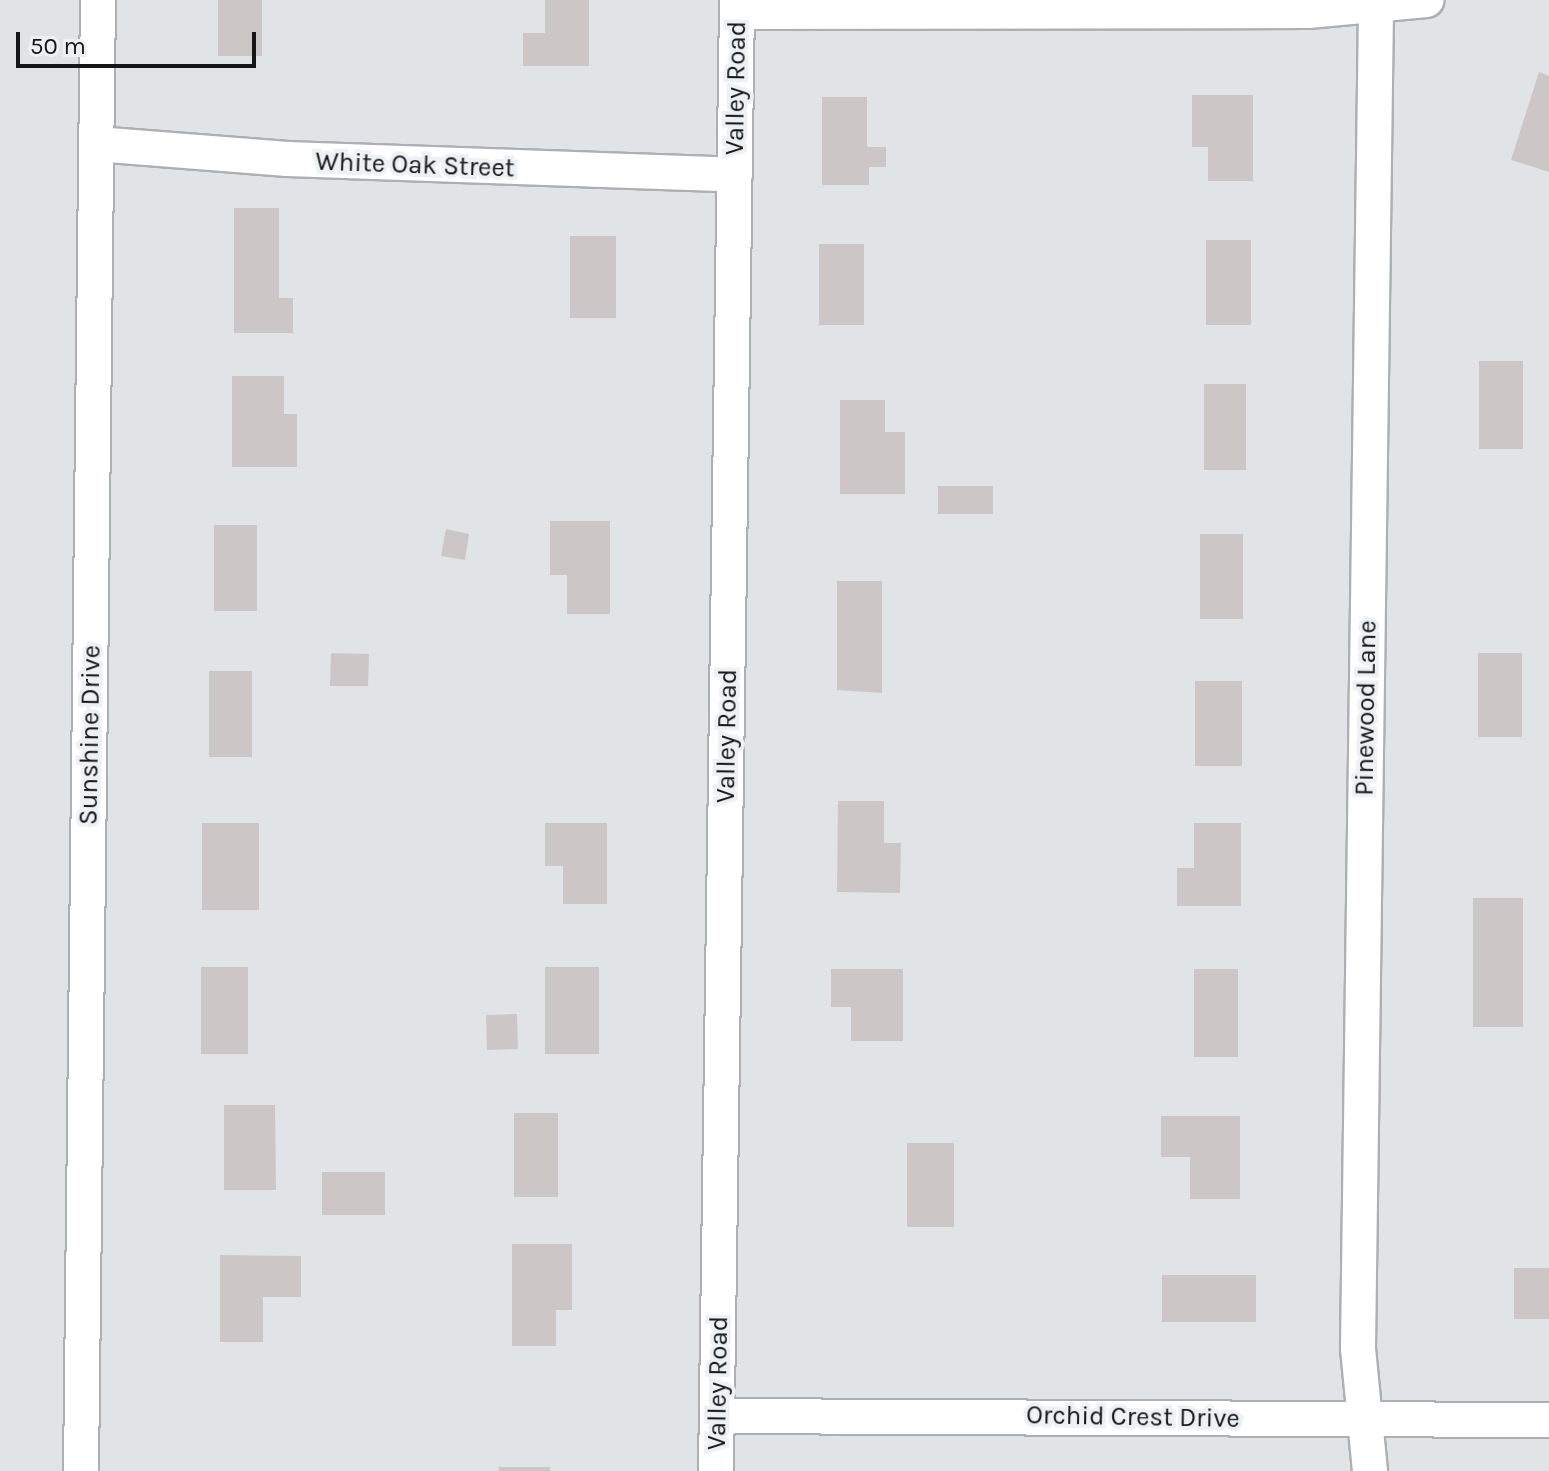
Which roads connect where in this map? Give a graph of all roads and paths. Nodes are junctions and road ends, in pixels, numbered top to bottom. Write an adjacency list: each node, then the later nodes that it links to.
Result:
1 (98, 0): 5 (street, Sunshine Drive)
2 (1426, 0): 3 (street)
3 (1376, 3): 4 (street); 8 (street, Pinewood Lane)
4 (737, 6): 6 (street, Valley Road)
5 (96, 144): 6 (street, White Oak Street); 10 (street, Sunshine Drive)
6 (735, 175): 7 (street, Valley Road)
7 (717, 1416): 8 (street, Orchid Crest Drive); 11 (street, Valley Road)
8 (1362, 1417): 9 (street, Orchid Crest Drive); 12 (street, Pinewood Lane)
9 (1549, 1420)
10 (81, 1471)
11 (716, 1471)
12 (1370, 1471)

